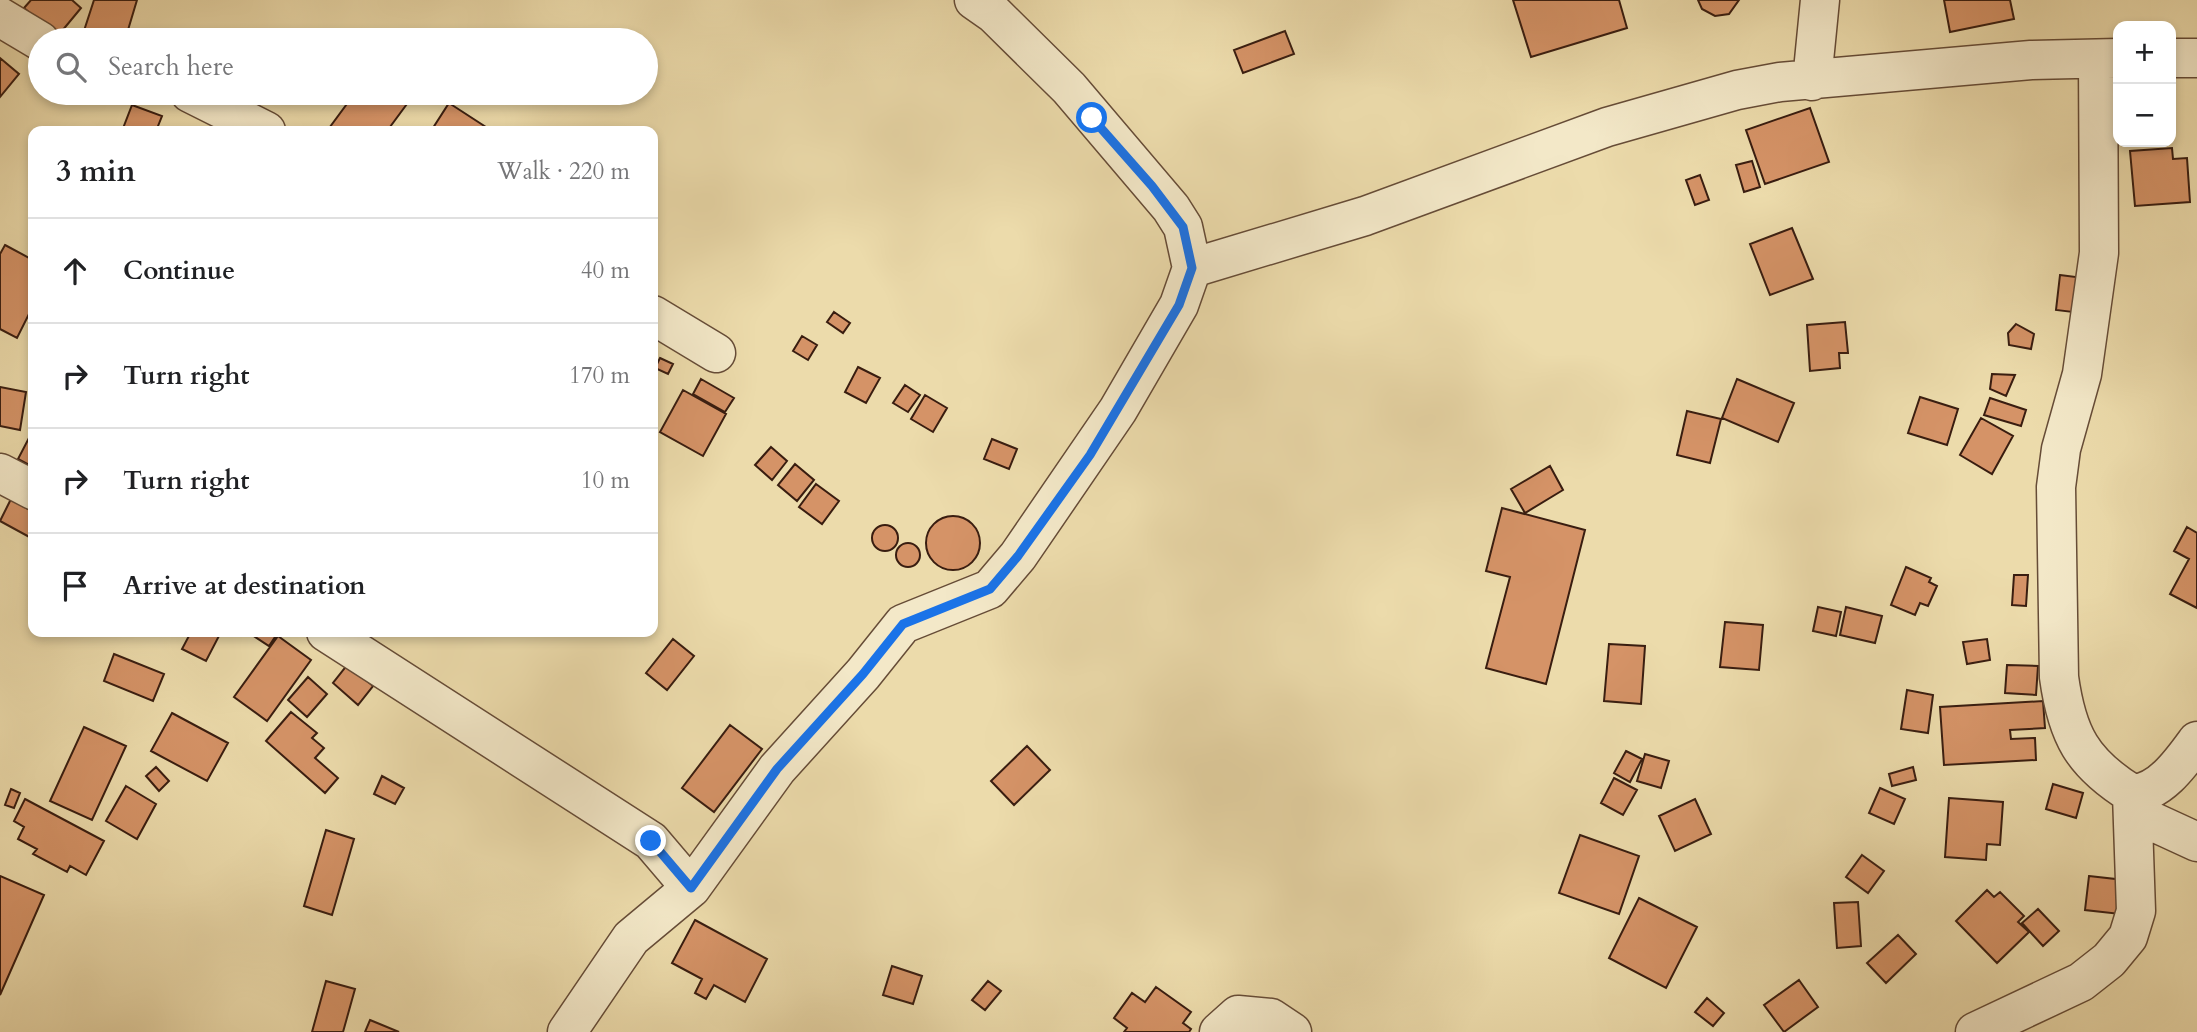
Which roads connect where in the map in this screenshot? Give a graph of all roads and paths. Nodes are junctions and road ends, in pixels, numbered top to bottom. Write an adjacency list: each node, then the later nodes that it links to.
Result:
1 (974, 0): 11 (street)
2 (1820, 0): 8 (street)
3 (0, 17): 4 (street)
4 (28, 34)
5 (2108, 58): 8 (street); 18 (street)
6 (2176, 58): 7 (street)
7 (2197, 58)
8 (1812, 81): 11 (street)
9 (214, 105): 10 (street)
10 (256, 126)
11 (1192, 268): 20 (street)
12 (658, 318): 13 (street)
13 (716, 353)
14 (0, 472): 15 (street)
15 (28, 487)
16 (334, 637): 20 (street)
17 (2197, 741): 18 (street)
18 (2133, 803): 19 (street); 24 (street)
19 (2197, 842)
20 (691, 888): 21 (street)
21 (567, 1032)
22 (1219, 1032): 23 (street)
23 (1292, 1032)
24 (1975, 1032)

